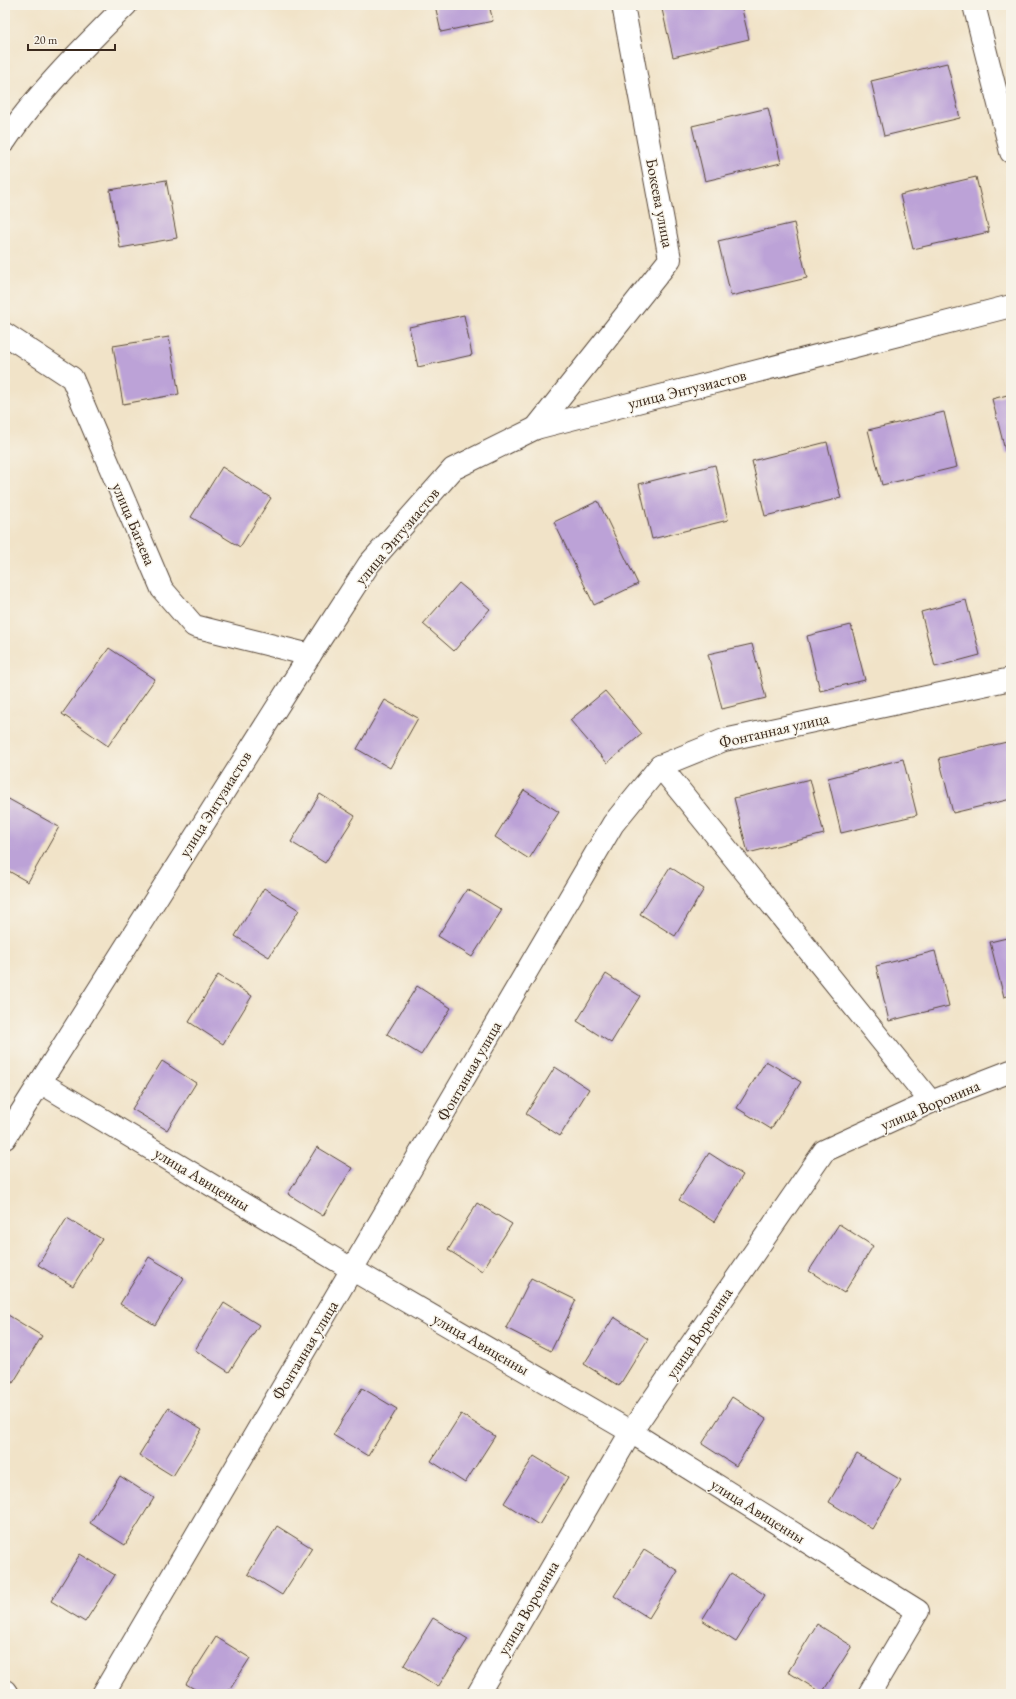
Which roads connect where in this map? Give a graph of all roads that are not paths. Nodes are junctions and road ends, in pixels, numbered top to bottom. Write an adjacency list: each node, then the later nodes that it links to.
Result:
1 (126, 5): 4 (street)
2 (623, 5): 8 (street, Бокеева улица)
3 (974, 5): 5 (street)
4 (5, 141)
5 (1011, 152)
6 (1011, 306): 8 (street, улица Энтузиастов)
7 (5, 334): 9 (street, улица Багаева)
8 (536, 428): 9 (street, улица Энтузиастов)
9 (310, 655): 13 (street, улица Энтузиастов)
10 (1011, 679): 11 (street, Фонтанная улица)
11 (660, 766): 14 (street); 16 (street, Фонтанная улица)
12 (1011, 1071): 14 (street, улица Воронина)
13 (40, 1082): 15 (street, улица Энтузиастов); 16 (street, улица Авиценны)
14 (931, 1102): 17 (street, улица Воронина)
15 (5, 1138)
16 (353, 1270): 17 (street, улица Авиценны); 20 (street, Фонтанная улица)
17 (632, 1432): 21 (street, улица Воронина); 22 (street, улица Авиценны)
18 (5, 1691): 19 (street)
19 (7, 1694)
20 (103, 1694)
21 (478, 1694)
22 (869, 1694)

